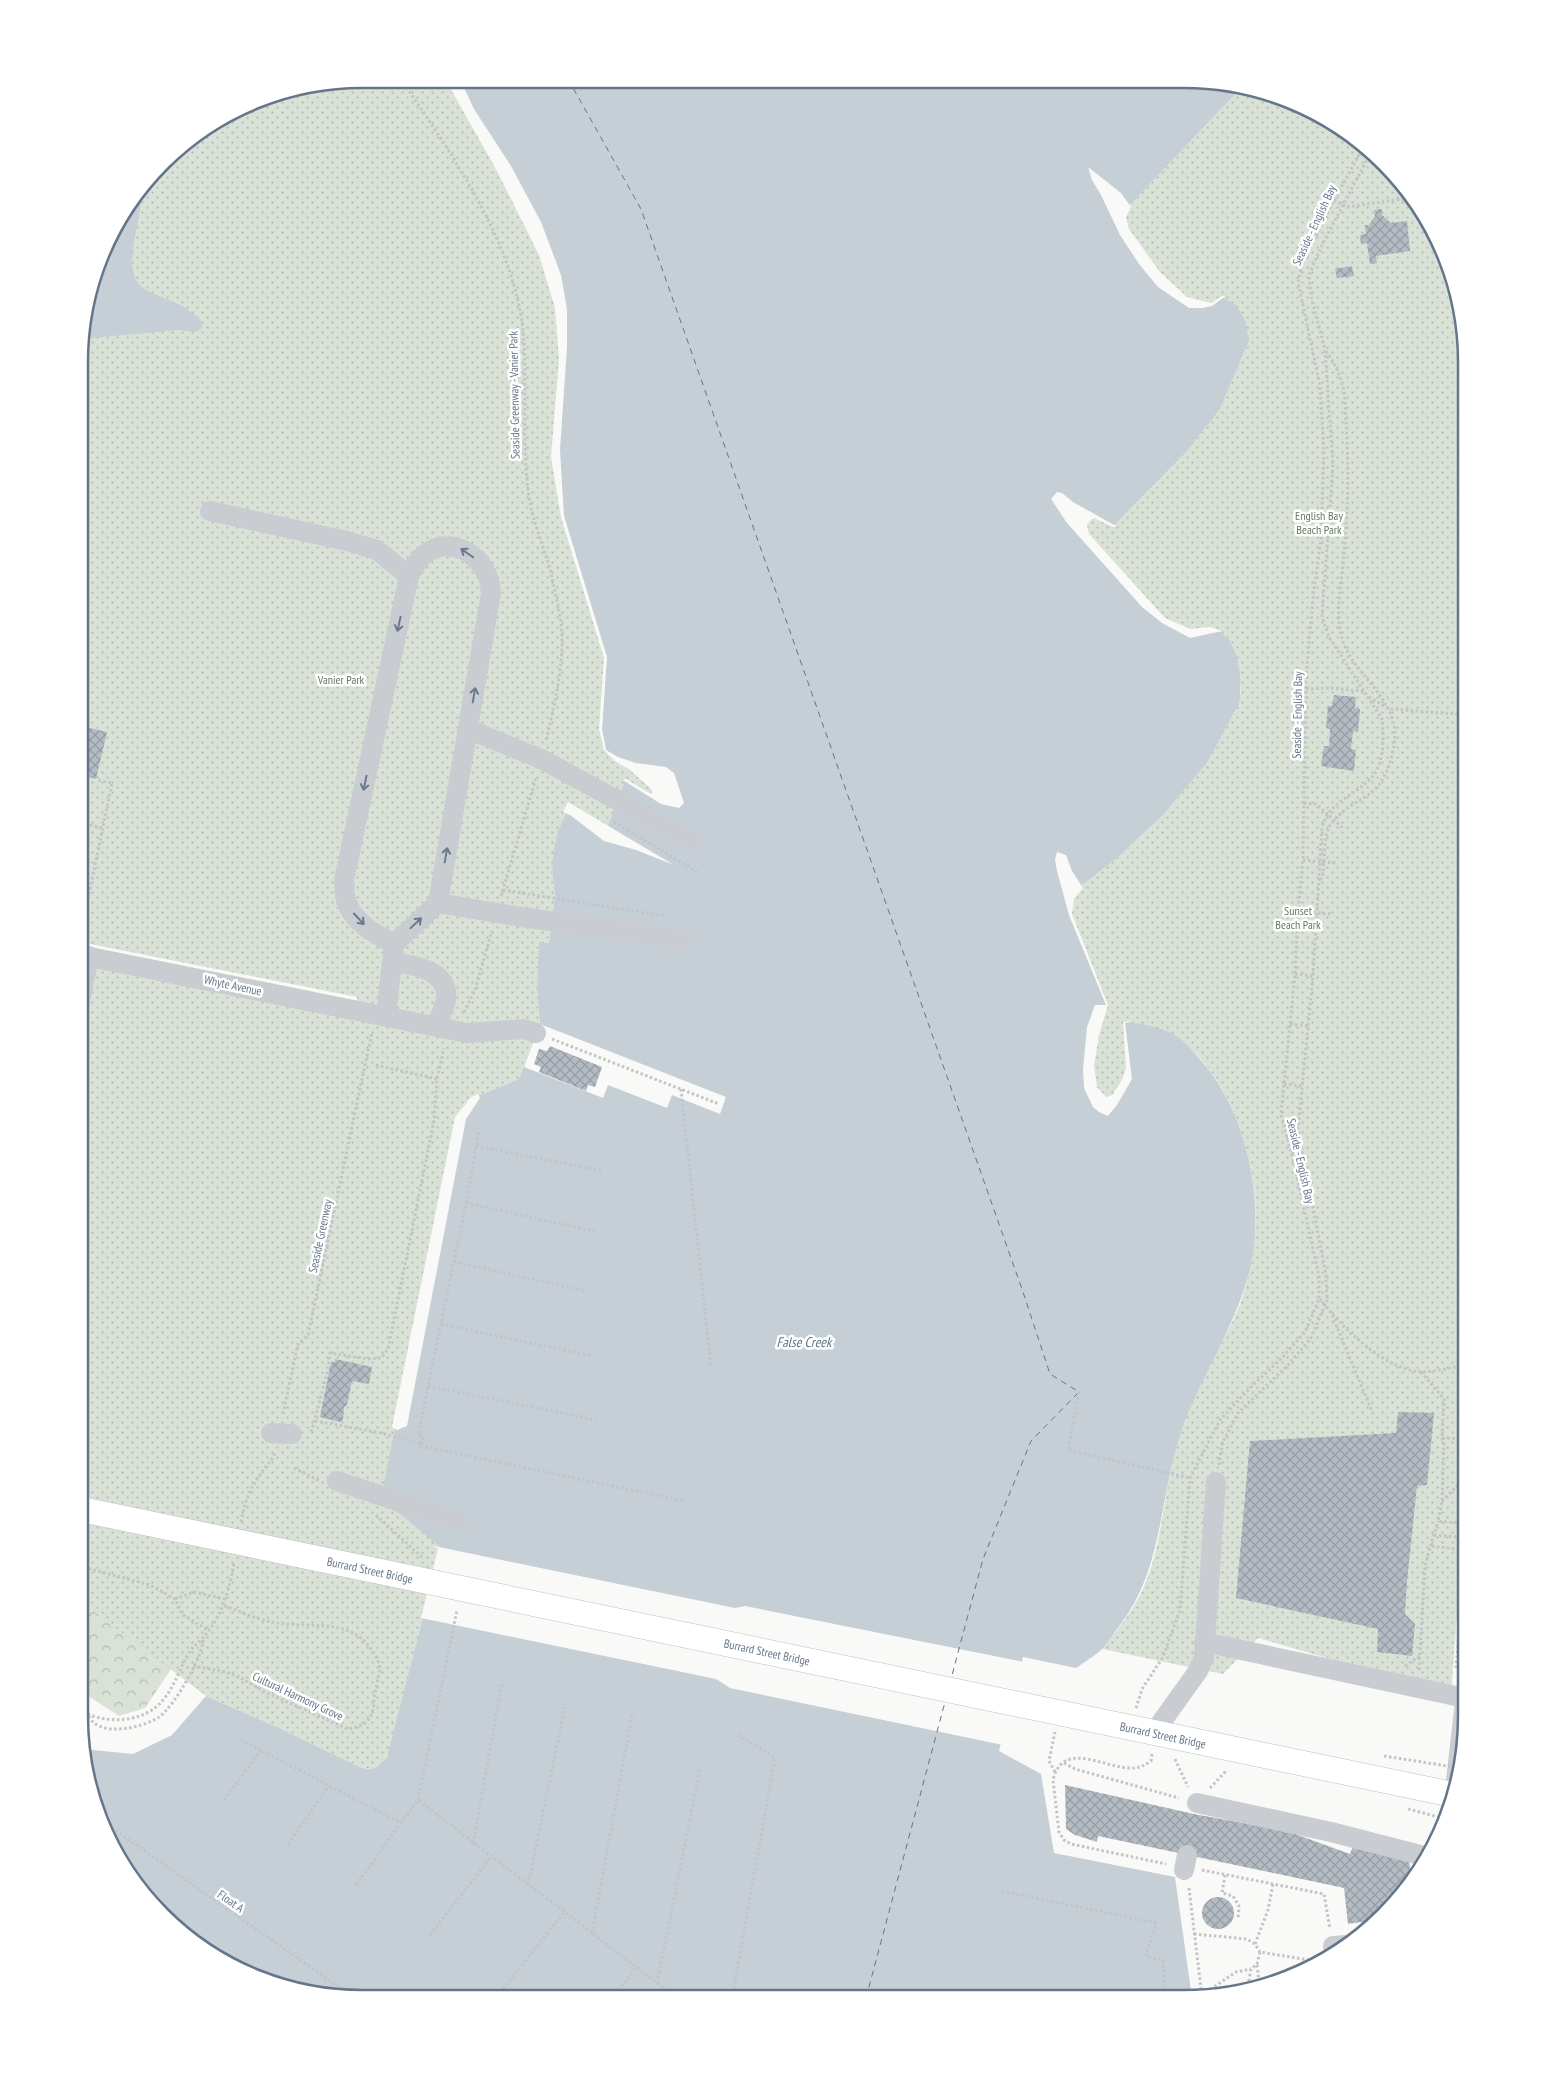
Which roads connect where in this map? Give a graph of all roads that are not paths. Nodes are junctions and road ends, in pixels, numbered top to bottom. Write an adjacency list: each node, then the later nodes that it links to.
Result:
1 (210, 511): 2 (street)
2 (409, 576): 3 (street, one-way to 2); 7 (street, one-way to 7)
3 (468, 729): 4 (street); 5 (street, one-way to 3)
4 (693, 841)
5 (438, 903): 6 (street); 7 (street, one-way to 5)
6 (683, 940)
7 (393, 953): 9 (street); 10 (street)
8 (88, 957): 9 (street, Whyte Avenue)
9 (381, 1015): 10 (street, Whyte Avenue)
10 (444, 1028): 11 (street, Whyte Avenue)
11 (536, 1034)
12 (337, 1481): 15 (street)
13 (1216, 1482): 16 (street)
14 (88, 1511): 19 (main road, Burrard Street Bridge, bridge)
15 (460, 1522)
16 (1204, 1642): 17 (street); 18 (street)
17 (1458, 1690)
18 (1042, 1705)
19 (1447, 1795)
20 (1197, 1803): 21 (street)
21 (1421, 1855)

